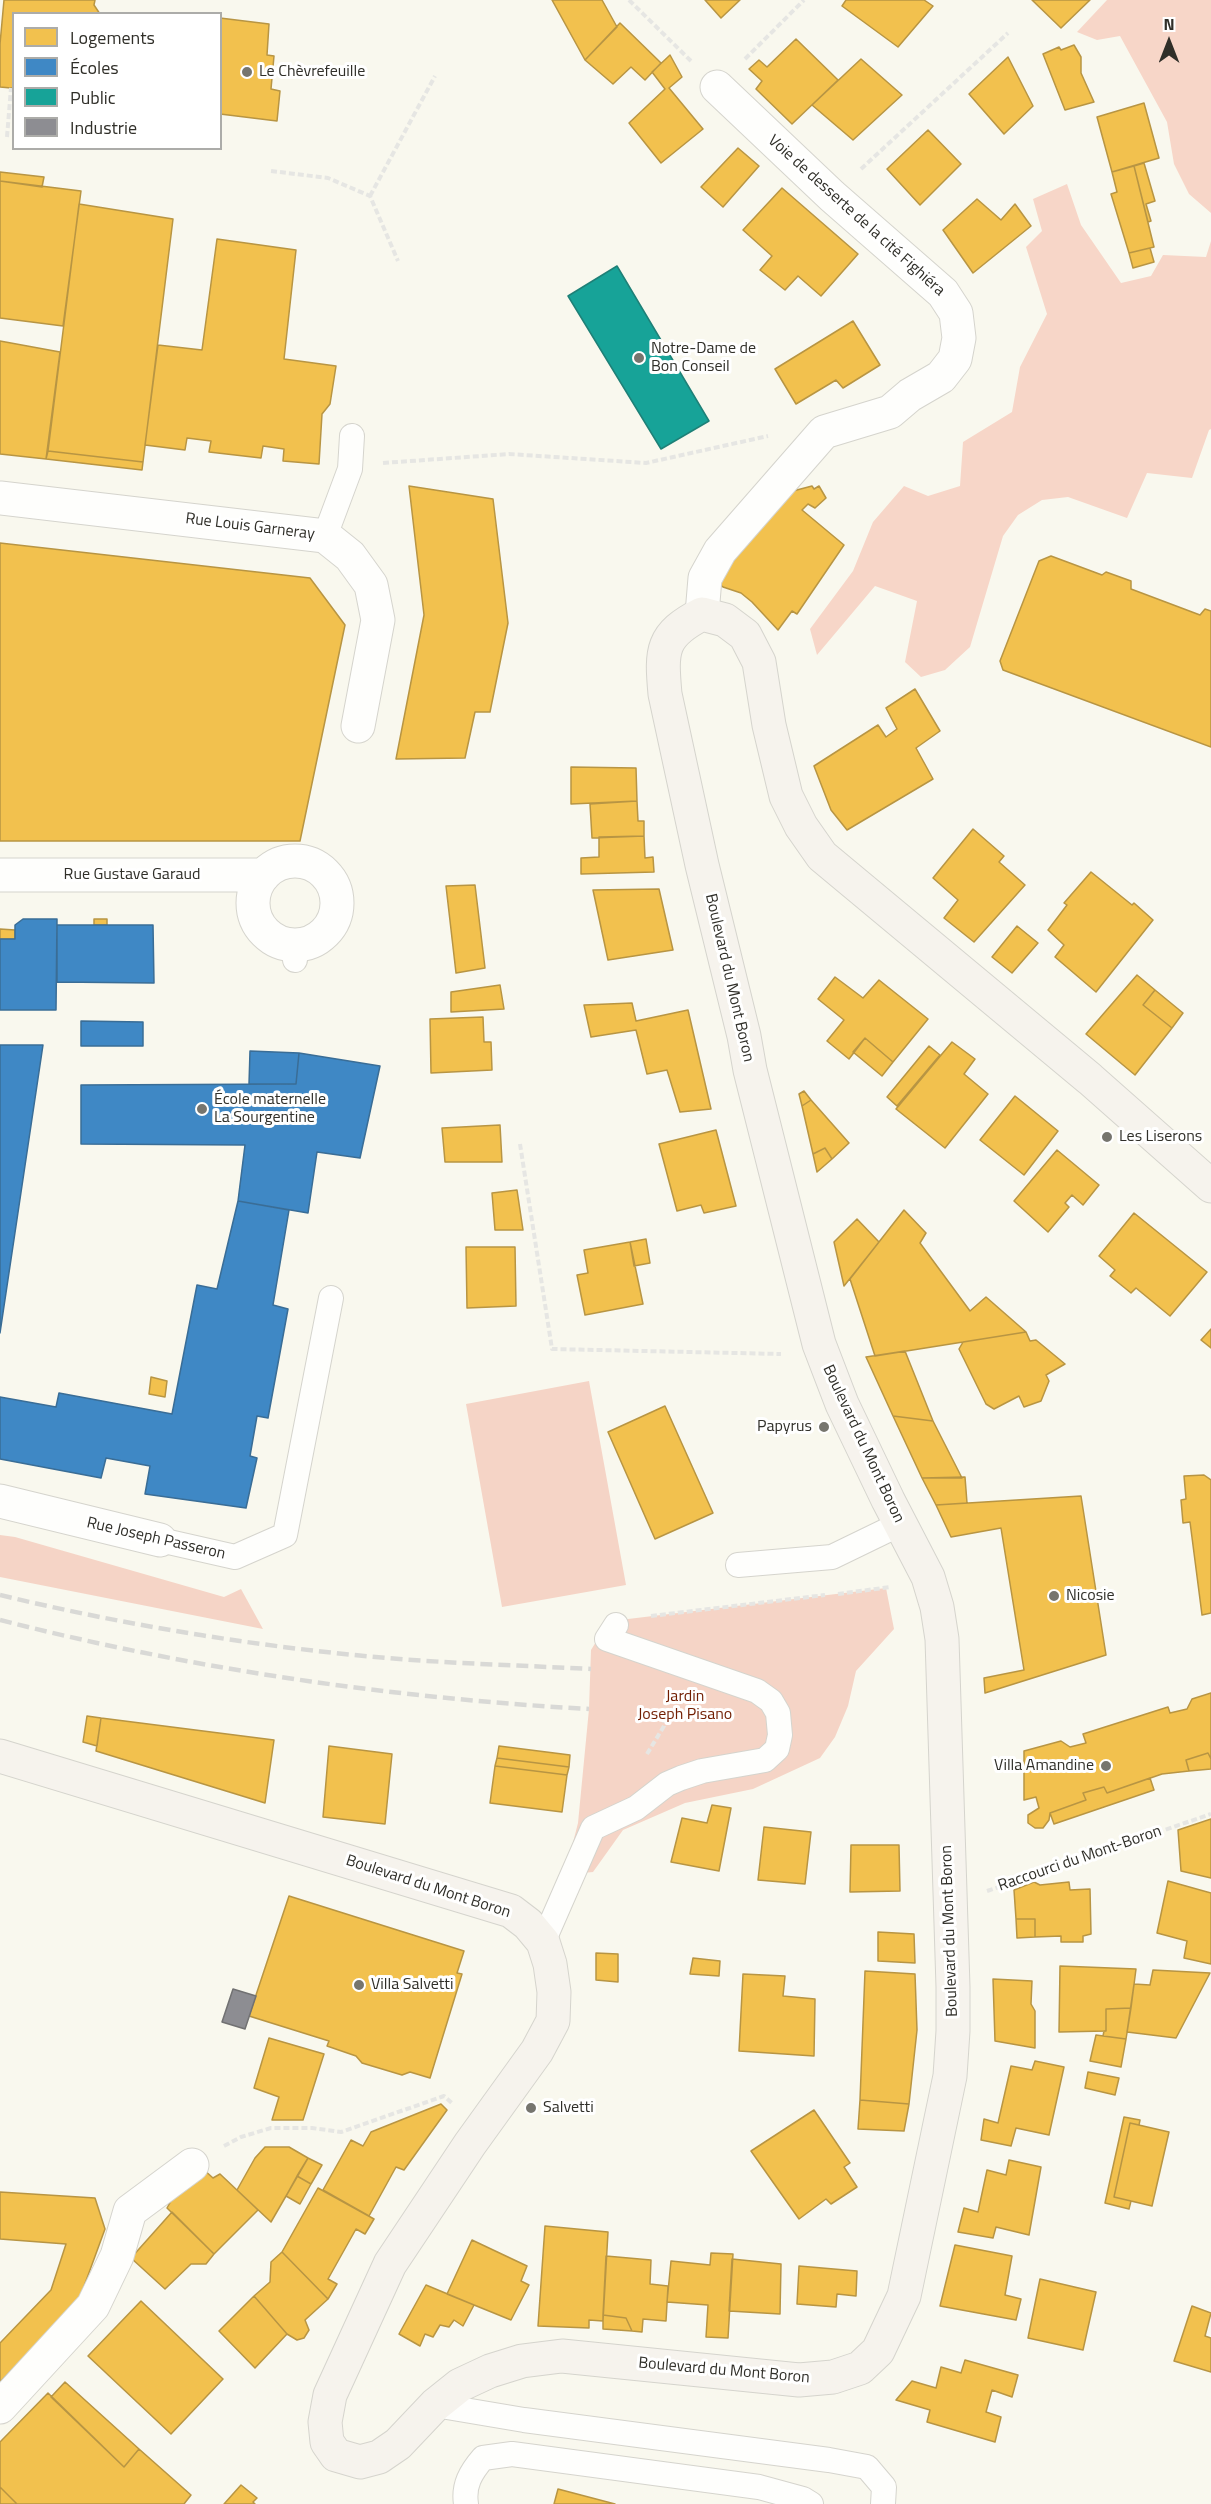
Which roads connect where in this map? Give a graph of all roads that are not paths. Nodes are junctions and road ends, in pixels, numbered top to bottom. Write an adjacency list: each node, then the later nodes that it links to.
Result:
1 (717, 87): 5 (street, Voie de desserte de la cité Fighiéra)
2 (352, 436): 4 (lane)
3 (0, 498): 4 (street, Rue Louis Garneray)
4 (325, 536): 6 (street, Rue Louis Garneray)
5 (702, 614): 9 (street); 12 (street, Boulevard du Mont Boron)
6 (358, 726)
7 (0, 875): 8 (street, Rue Gustave Garaud)
8 (264, 875): 8 (street, Rue Gustave Garaud)
9 (1211, 1186)
10 (331, 1298): 13 (lane, Rue Joseph Passeron)
11 (0, 1501): 13 (street, Rue Joseph Passeron)
12 (900, 1524): 14 (lane); 19 (street, Boulevard du Mont Boron)
13 (160, 1540)
14 (738, 1565)
15 (616, 1625): 17 (lane)
16 (0, 1756): 17 (street, Boulevard du Mont Boron)
17 (543, 1942): 19 (street, Boulevard du Mont Boron)
18 (192, 2164): 20 (street)
19 (435, 2405): 23 (lane)
20 (0, 2407)
21 (466, 2504): 22 (lane)
22 (811, 2504)
23 (883, 2504)

